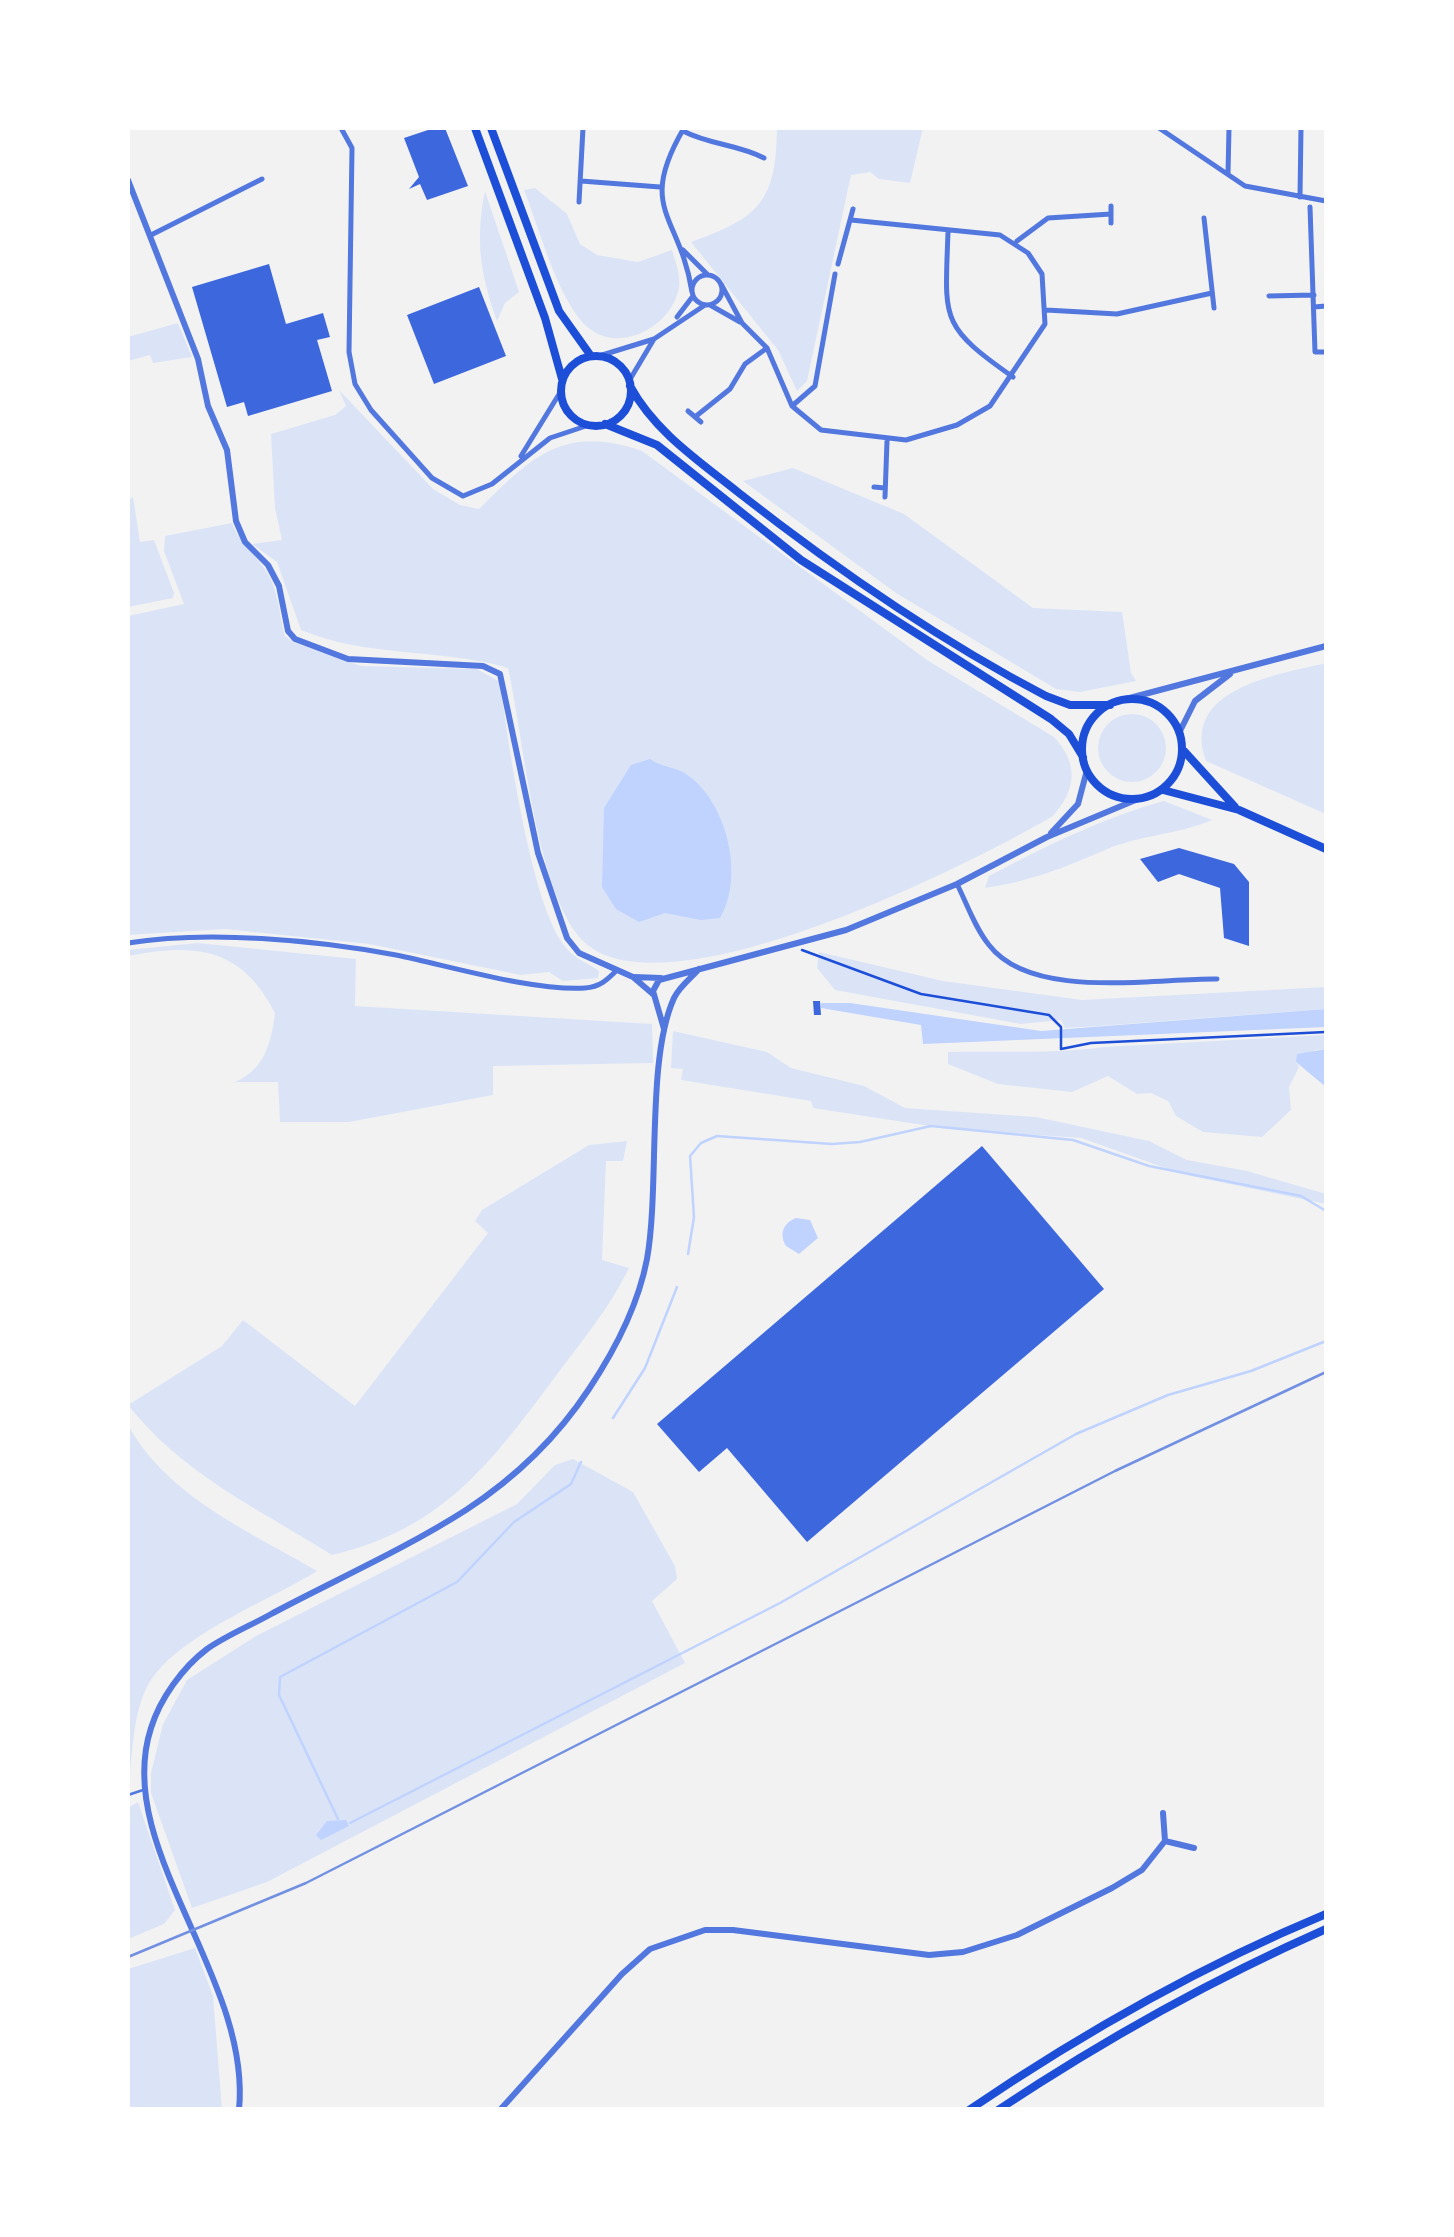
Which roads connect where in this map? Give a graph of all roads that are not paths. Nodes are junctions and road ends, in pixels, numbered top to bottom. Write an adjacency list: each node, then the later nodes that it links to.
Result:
1 (340, 128): 55 (street)
2 (475, 128): 47 (main road)
3 (491, 128): 45 (main road)
4 (583, 128): 13 (street)
5 (1159, 128): 10 (street)
6 (1229, 128): 10 (street)
7 (1301, 128): 15 (street)
8 (683, 129): 9 (street); 14 (street)
9 (764, 158)
10 (1228, 176): 15 (street)
11 (128, 180): 24 (street)
12 (262, 180): 24 (street)
13 (581, 181): 14 (street); 17 (street)
14 (660, 187): 26 (street)
15 (1300, 197): 16 (street)
16 (1326, 201)
17 (579, 202)
18 (1310, 207): 33 (street)
19 (852, 210): 21 (street)
20 (1204, 218): 31 (street)
21 (850, 220): 23 (street); 27 (street)
22 (1111, 223): 25 (street)
23 (948, 232): 25 (street); 46 (street)
24 (151, 236): 74 (street)
25 (1016, 242): 39 (street)
26 (681, 248): 29 (street); 32 (street)
27 (838, 264)
28 (835, 274): 50 (street)
29 (708, 275): 30 (street); 32 (street)
30 (721, 284): 35 (street); 41 (street)
31 (1212, 293): 38 (street); 39 (street)
32 (692, 294): 35 (street); 40 (street)
33 (1314, 294): 34 (street); 37 (street)
34 (1269, 296)
35 (707, 305): 40 (street); 41 (street)
36 (1326, 306): 37 (street)
37 (1314, 307): 44 (street)
38 (1214, 308)
39 (1046, 310): 46 (street)
40 (672, 323): 42 (street)
41 (742, 323): 43 (street)
42 (654, 339): 45 (street); 48 (street)
43 (766, 348): 50 (street); 51 (street)
44 (1326, 352)
45 (595, 356): 47 (main road); 48 (main road)
46 (1013, 377): 54 (street)
47 (562, 379): 49 (main road)
48 (630, 384): 52 (main road); 62 (main road)
49 (560, 391): 53 (main road); 55 (street)
50 (792, 406): 54 (street)
51 (688, 411)
52 (605, 424): 53 (main road); 65 (main road)
53 (589, 425): 55 (street)
54 (887, 441): 57 (street)
55 (516, 462)
56 (874, 488): 57 (street)
57 (885, 488): 58 (street)
58 (884, 497)
59 (1326, 646): 60 (street)
60 (1236, 670): 61 (street); 63 (street)
61 (1122, 700): 62 (main road); 63 (main road)
62 (1110, 704): 65 (main road)
63 (1180, 733): 64 (main road)
64 (1182, 747): 67 (main road); 69 (main road)
65 (1083, 757): 66 (main road)
66 (1087, 770): 68 (main road); 70 (street)
67 (1161, 790): 68 (main road); 69 (main road)
68 (1138, 799): 70 (street)
69 (1239, 810): 71 (main road)
70 (1047, 837): 72 (street)
71 (1326, 849)
72 (957, 884): 75 (street); 78 (street)
73 (128, 943): 74 (street)
74 (617, 970): 76 (street)
75 (699, 970): 77 (street); 79 (street)
76 (632, 977): 77 (street); 80 (street)
77 (665, 978): 79 (street); 80 (street)
78 (1217, 980)
79 (675, 995): 80 (street); 81 (street)
80 (655, 997): 81 (street)
81 (664, 1030): 82 (street)
82 (143, 1790): 83 (lane); 89 (street)
83 (128, 1795)
84 (1163, 1813): 85 (street)
85 (1165, 1841): 86 (street); 90 (street)
86 (1194, 1848)
87 (1326, 1912): 91 (main road)
88 (1326, 1930): 92 (main road)
89 (239, 2110)
90 (500, 2110)
91 (969, 2110)
92 (998, 2110)

